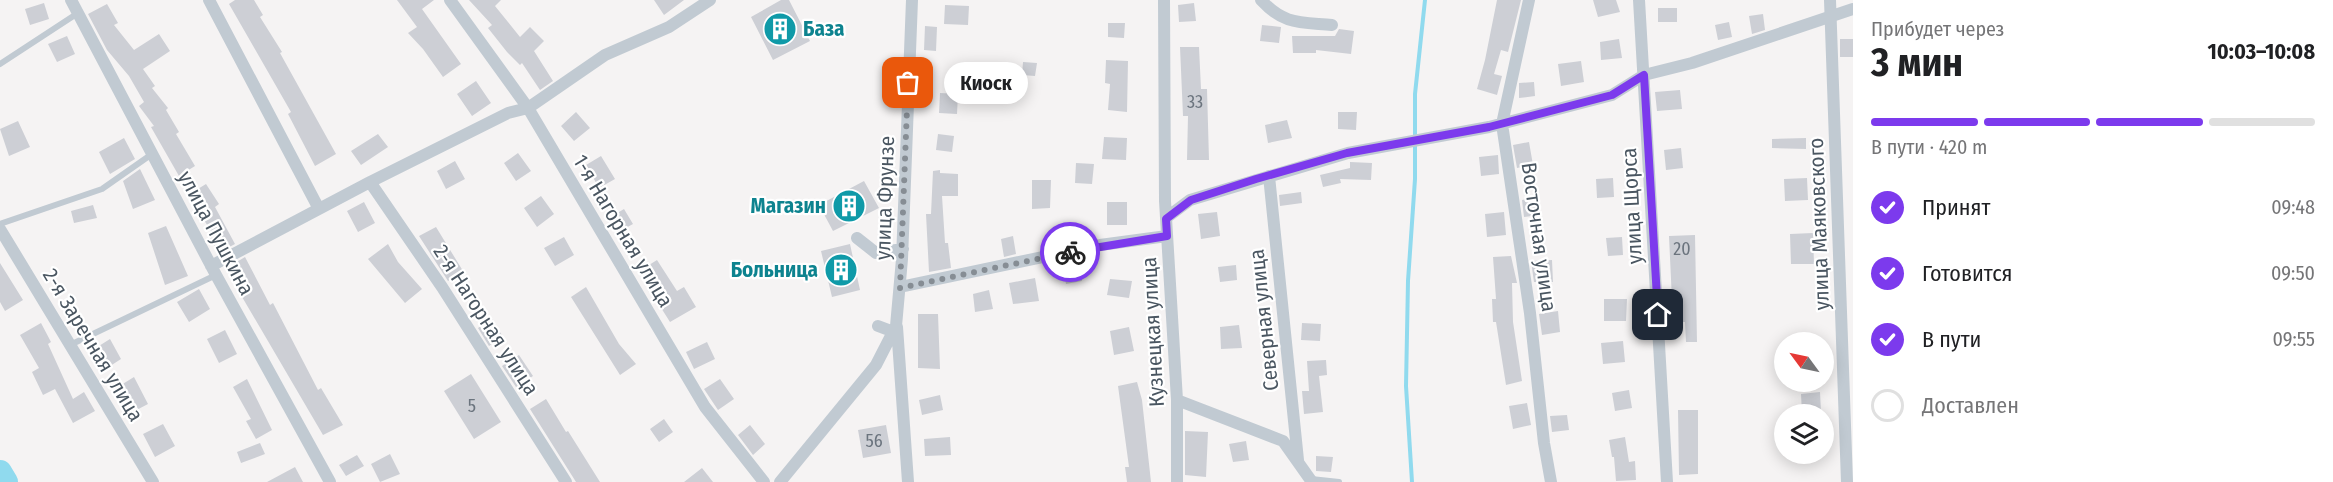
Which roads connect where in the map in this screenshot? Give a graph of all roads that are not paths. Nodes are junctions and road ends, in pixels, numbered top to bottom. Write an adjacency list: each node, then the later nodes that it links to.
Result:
1 (70, 0): 12 (street, улица Пушкина)
2 (209, 0): 22 (street)
3 (450, 0): 17 (street, 1-я Нагорная улица)
4 (710, 0): 17 (street)
5 (1164, 0): 23 (street, Кузнецкая улица)
6 (1261, 0): 14 (street)
7 (1529, 0): 18 (street, Восточная улица)
8 (1638, 0): 16 (street, улица Щорса)
9 (1830, 0): 13 (street, улица Маяковского)
10 (910, 4): 27 (street, улица Фрунзе)
11 (1853, 9): 13 (street)
12 (78, 13): 15 (lane); 19 (street, улица Пушкина)
13 (1832, 15): 16 (street); 46 (street, улица Маяковского)
14 (1332, 25)
15 (0, 64)
16 (1644, 75): 18 (street); 45 (street, улица Щорса)
17 (528, 108): 21 (street); 39 (street, 1-я Нагорная улица)
18 (1502, 124): 20 (street); 44 (street, Восточная улица)
19 (153, 154): 24 (lane); 28 (street, улица Пушкина)
20 (1269, 176): 23 (street); 34 (street, Северная улица)
21 (370, 182): 22 (street); 38 (street, 2-я Нагорная улица)
22 (318, 209): 28 (street)
23 (1166, 219): 25 (street, Кузнецкая улица)
24 (0, 226): 32 (street, 2-я Заречная улица)
25 (1167, 236): 29 (street); 33 (street, Кузнецкая улица)
26 (857, 238): 27 (street)
27 (903, 249): 29 (street, улица Фрунзе)
28 (213, 270): 32 (lane); 37 (street, улица Пушкина)
29 (900, 288): 31 (street, улица Фрунзе)
30 (878, 326): 31 (street)
31 (895, 329): 40 (street, улица Фрунзе); 41 (street, улица Фрунзе)
32 (70, 345): 36 (street, 2-я Заречная улица)
33 (1177, 400): 34 (street, Северная улица); 42 (street, Кузнецкая улица)
34 (1298, 460): 35 (street, Северная улица)
35 (1311, 480): 43 (lane)
36 (153, 482)
37 (330, 482)
38 (566, 482)
39 (764, 482)
40 (780, 482)
41 (908, 482)
42 (1177, 482)
43 (1339, 482)
44 (1551, 482)
45 (1667, 482)
46 (1847, 482)

